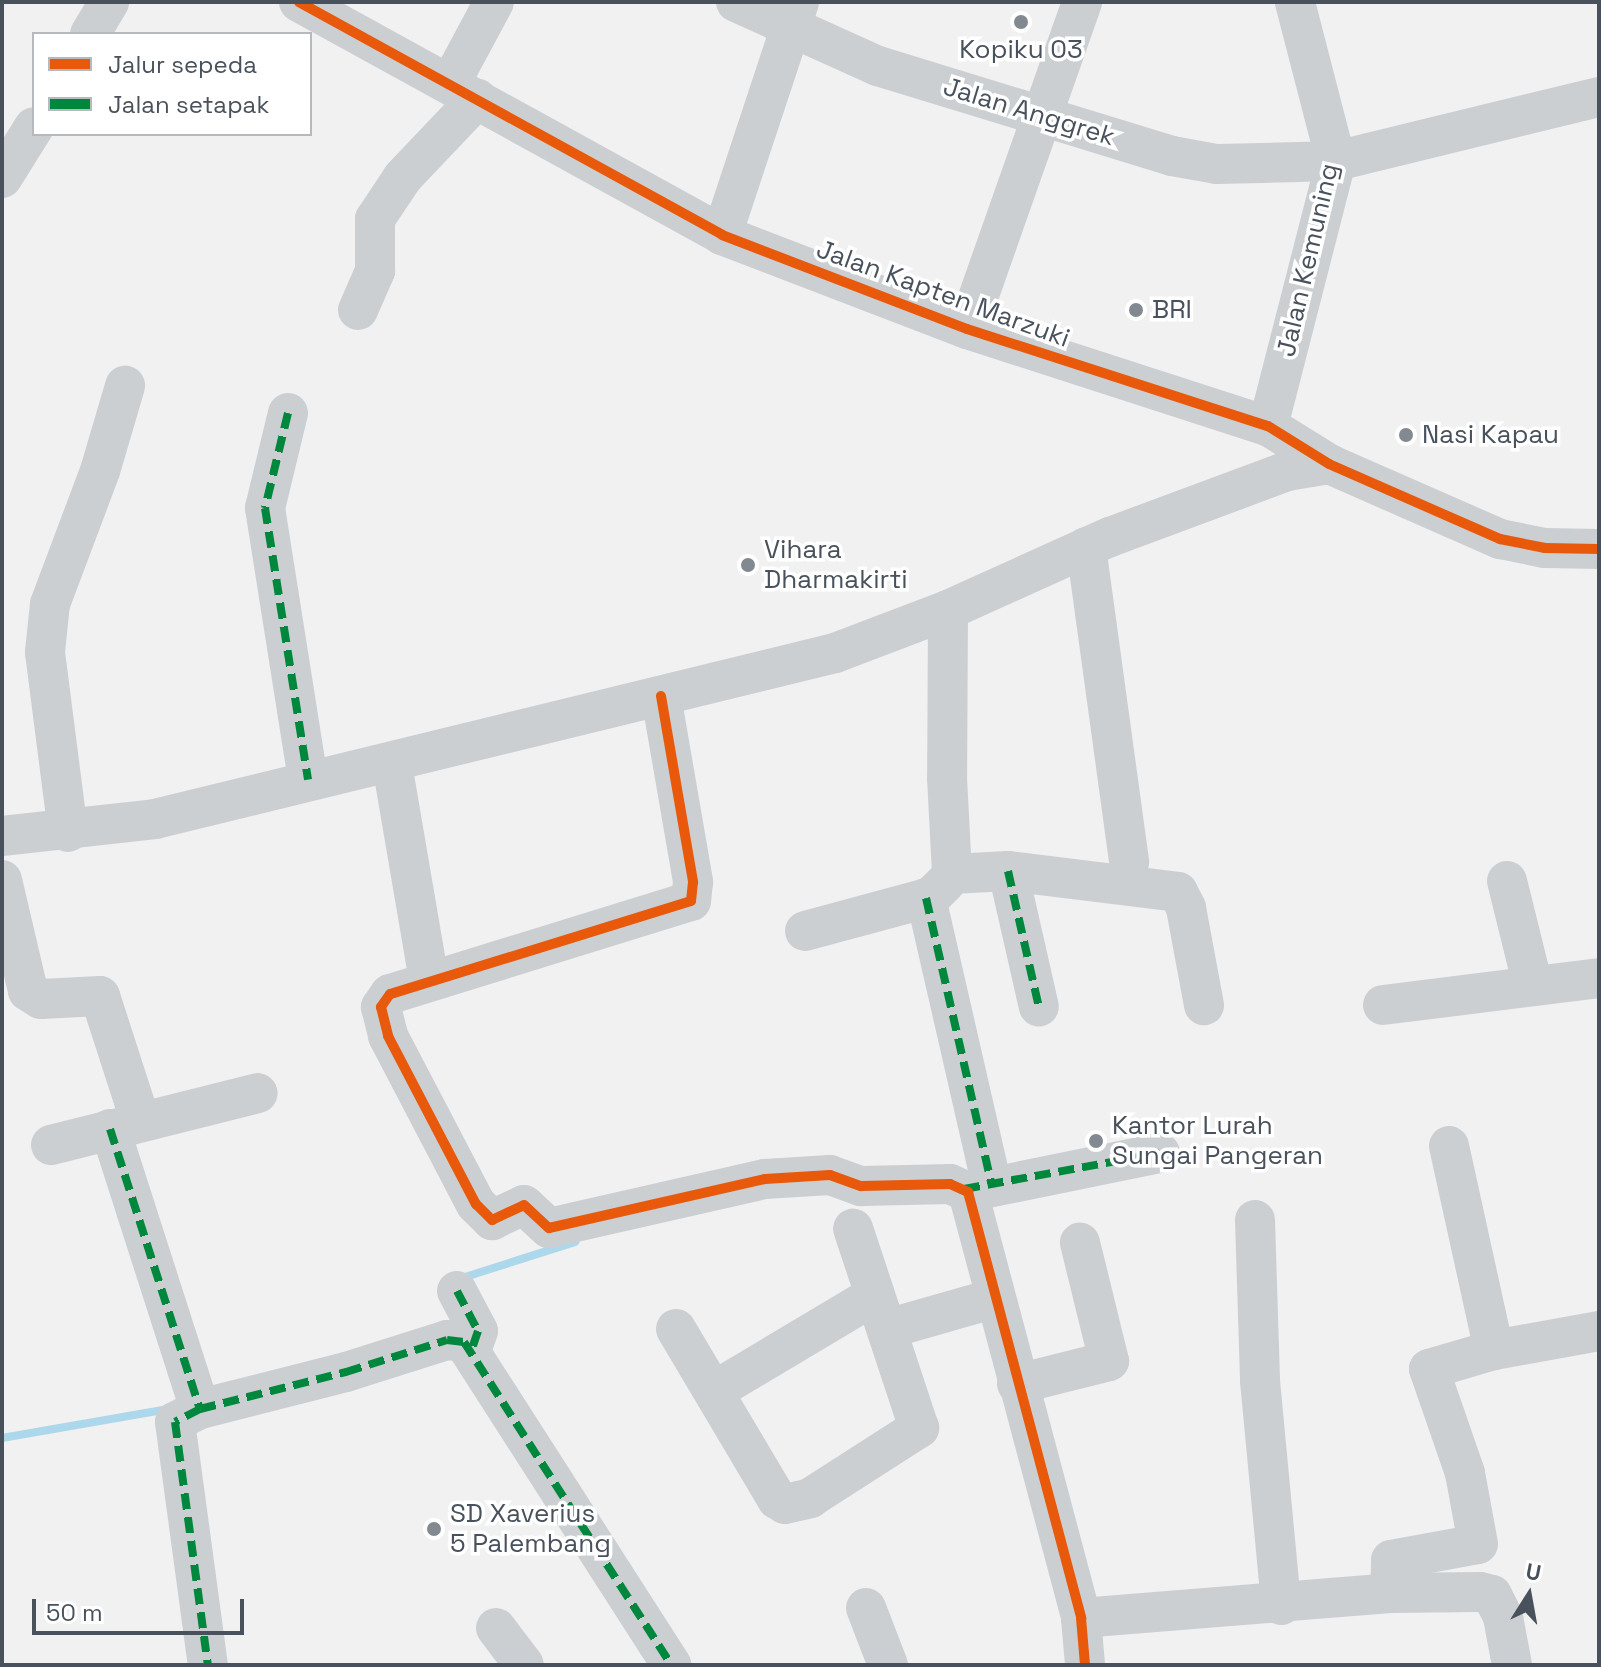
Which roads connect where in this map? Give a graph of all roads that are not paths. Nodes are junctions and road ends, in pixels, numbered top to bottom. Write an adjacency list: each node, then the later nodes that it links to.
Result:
1 (109, 2): 8 (street)
2 (299, 2): 9 (street, Jalan Kapten Marzuki)
3 (494, 2): 9 (street)
4 (736, 2): 7 (street, Jalan Anggrek)
5 (1082, 2): 11 (street)
6 (1295, 2): 13 (street, Jalan Kemuning)
7 (794, 16): 11 (street, Jalan Anggrek); 15 (street)
8 (91, 32)
9 (463, 92): 15 (street, Jalan Kapten Marzuki); 16 (street)
10 (1599, 97): 13 (street, Jalan Anggrek)
11 (1041, 114): 13 (street, Jalan Anggrek); 17 (street)
12 (32, 130): 14 (street)
13 (1336, 161): 20 (street, Jalan Kemuning)
14 (2, 178)
15 (722, 235): 17 (street, Jalan Kapten Marzuki)
16 (358, 310)
17 (967, 329): 20 (street, Jalan Kapten Marzuki)
18 (125, 386): 28 (street)
19 (288, 413): 27 (street)
20 (1268, 426): 21 (street, Jalan Kapten Marzuki)
21 (1329, 464): 22 (street); 23 (street, Jalan Kapten Marzuki)
22 (1086, 547): 24 (street); 30 (street)
23 (1599, 549)
24 (948, 610): 25 (street); 34 (street)
25 (661, 696): 26 (street); 37 (street)
26 (392, 764): 27 (street); 37 (street)
27 (308, 780): 28 (street)
28 (68, 832): 29 (street)
29 (2, 836)
30 (1129, 862)
31 (1008, 871): 34 (street); 39 (street); 41 (street)
32 (2, 880): 43 (street)
33 (1507, 881): 38 (street)
34 (939, 886): 35 (street); 47 (street)
35 (805, 931)
36 (1599, 978): 38 (street)
37 (429, 981): 47 (street)
38 (1533, 986): 40 (street)
39 (1204, 1005)
40 (1383, 1005)
41 (1039, 1007)
42 (258, 1093): 43 (street)
43 (125, 1124): 44 (street); 60 (street)
44 (51, 1145)
45 (1449, 1146): 56 (street)
46 (1160, 1153): 47 (street)
47 (980, 1190): 52 (street)
48 (1255, 1220): 62 (street)
49 (853, 1229): 53 (street)
50 (1080, 1243): 58 (street)
51 (457, 1291): 57 (street)
52 (996, 1298): 53 (street); 58 (street)
53 (881, 1312): 59 (street); 59 (street)
54 (676, 1329): 59 (street)
55 (1599, 1331): 56 (street)
56 (1494, 1350): 61 (street)
57 (471, 1351): 60 (street); 69 (street)
58 (1017, 1384): 64 (street)
59 (714, 1391)
60 (198, 1401): 67 (street)
61 (1390, 1593): 62 (street); 71 (street)
62 (1281, 1605): 64 (street)
63 (866, 1608): 70 (street)
64 (1081, 1618): 66 (street)
65 (496, 1628): 68 (street)
66 (1082, 1664)
67 (208, 1665)
68 (524, 1665)
69 (671, 1665)
70 (888, 1665)
71 (1512, 1665)

